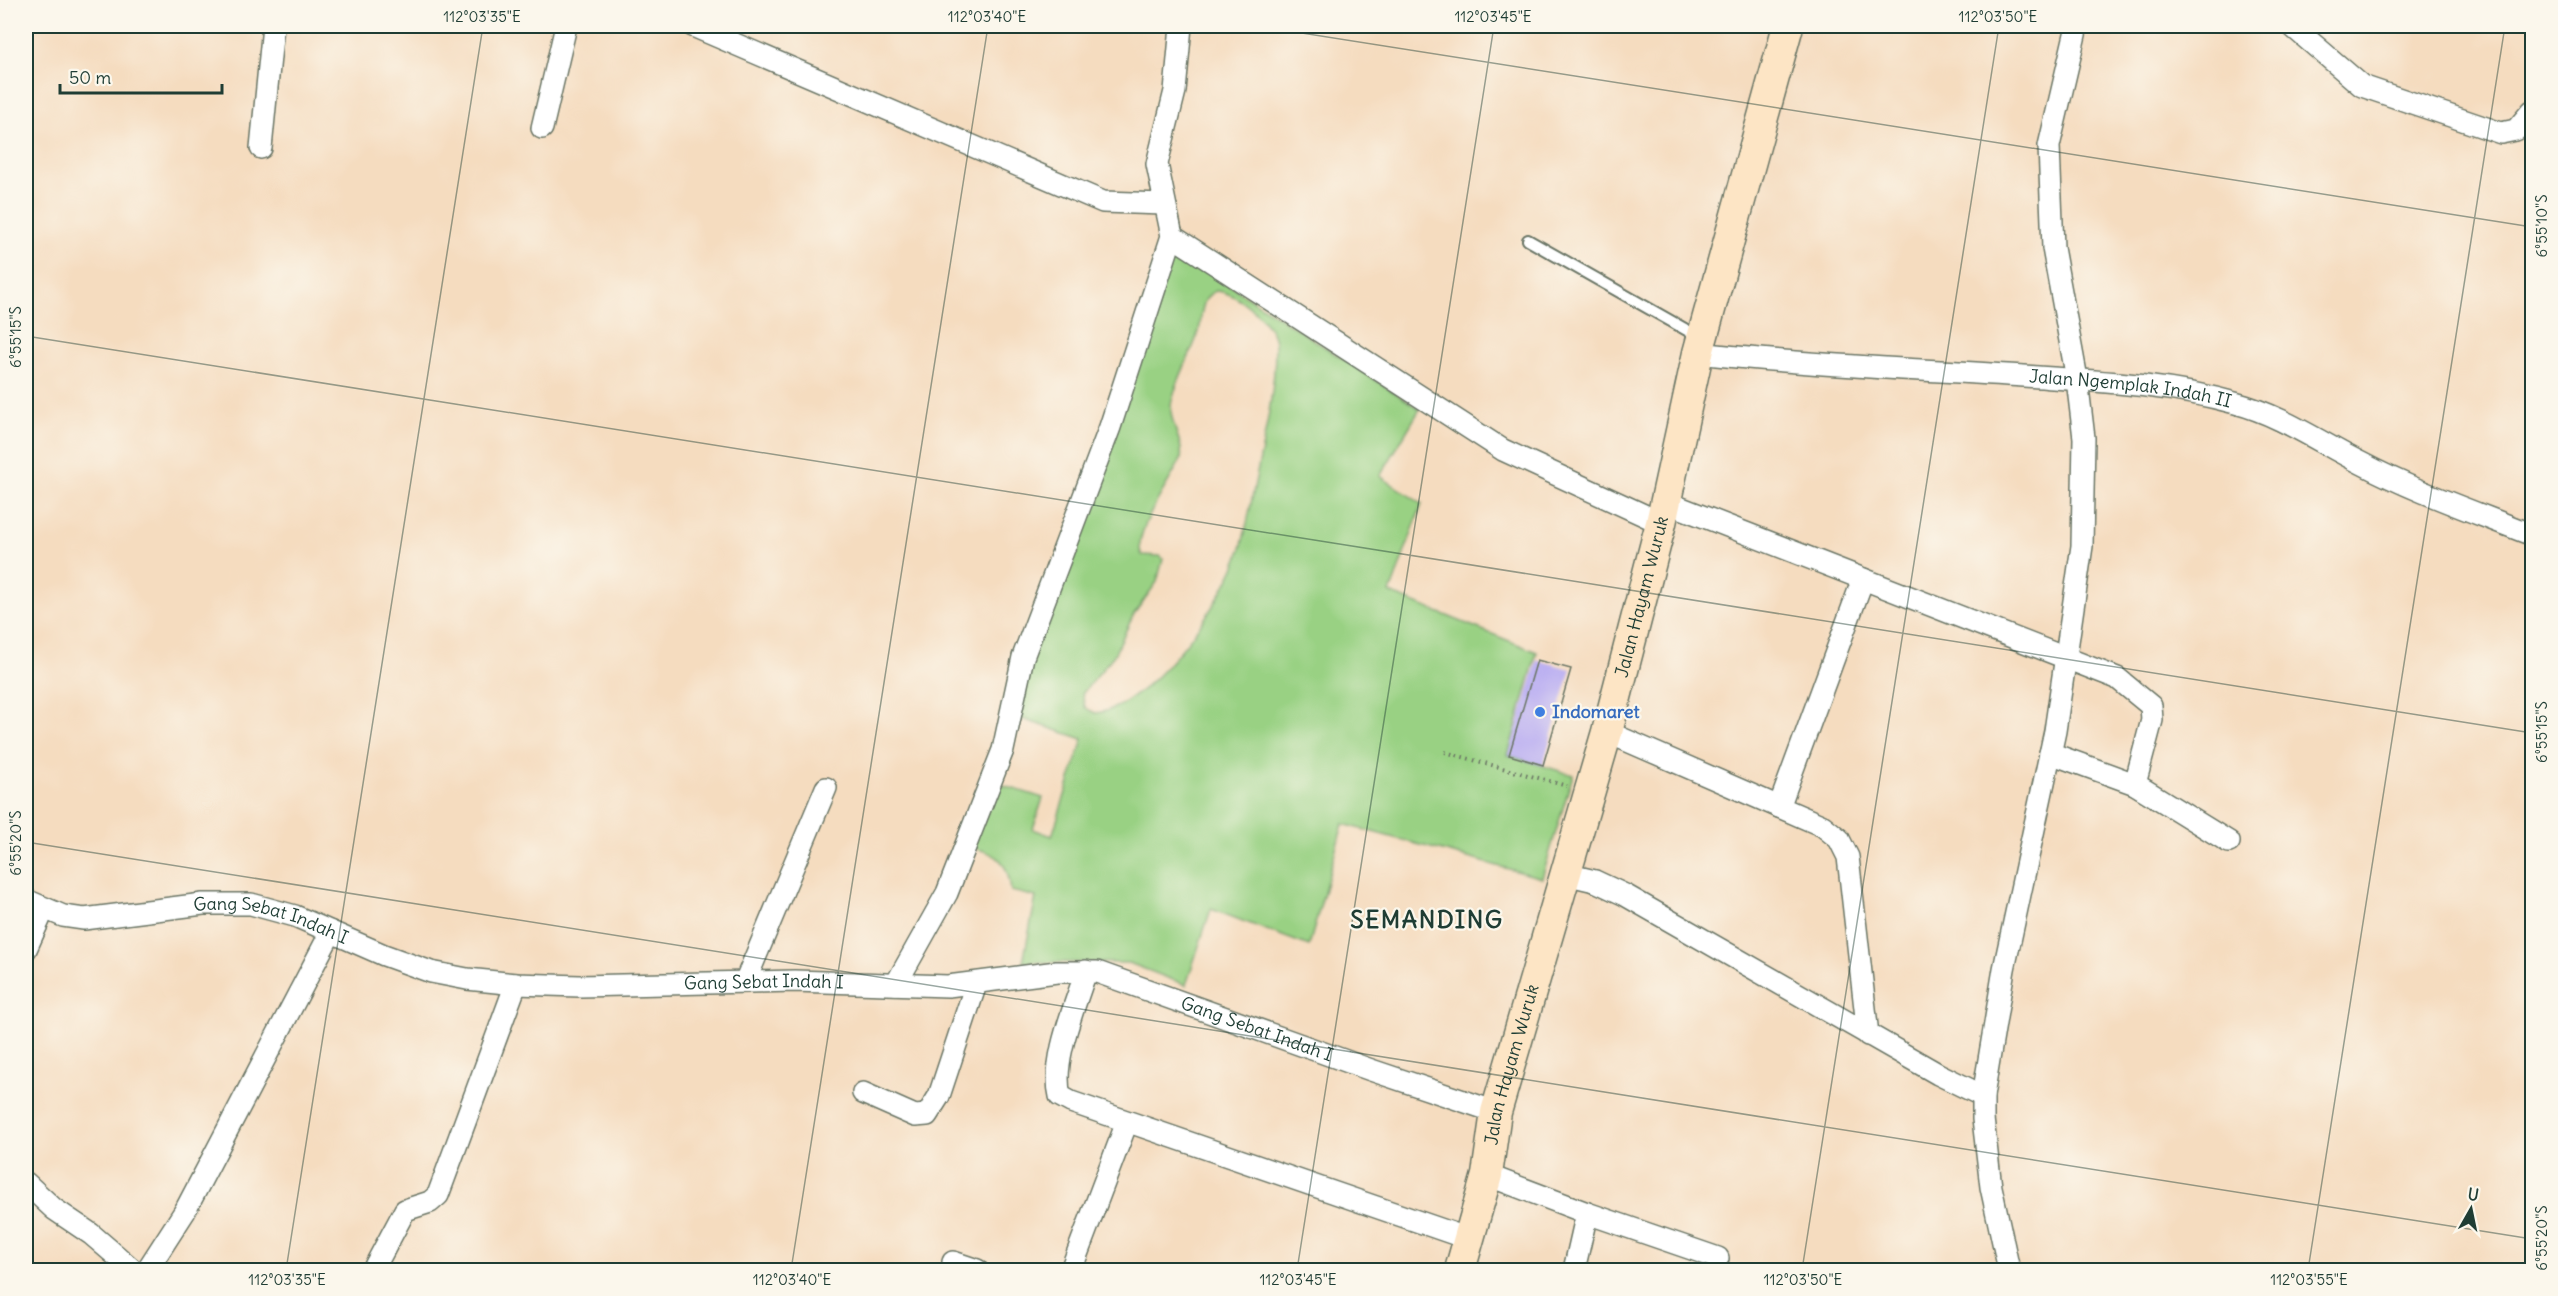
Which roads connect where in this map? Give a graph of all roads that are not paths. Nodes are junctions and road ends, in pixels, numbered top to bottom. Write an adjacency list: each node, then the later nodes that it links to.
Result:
1 (273, 26): 10 (street)
2 (566, 26): 9 (street)
3 (693, 26): 11 (street)
4 (1181, 26): 11 (street)
5 (1788, 26): 14 (main road, Jalan Hayam Wuruk)
6 (2077, 26): 15 (street)
7 (2292, 26): 8 (street)
8 (2532, 111)
9 (542, 128)
10 (261, 148)
11 (1164, 204): 12 (street)
12 (1172, 236): 16 (street); 33 (street)
13 (1528, 240): 14 (lane)
14 (1700, 346): 15 (street, Jalan Ngemplak Indah II); 16 (main road, Jalan Hayam Wuruk)
15 (2077, 380): 17 (street, Jalan Ngemplak Indah II); 19 (street)
16 (1663, 512): 18 (street); 20 (main road, Jalan Hayam Wuruk)
17 (2532, 535)
18 (1863, 579): 19 (street); 24 (street)
19 (2066, 657): 21 (street); 22 (street)
20 (1607, 732): 24 (street); 26 (main road, Jalan Hayam Wuruk)
21 (2050, 753): 22 (street); 37 (street)
22 (2135, 784): 25 (street)
23 (826, 788): 31 (street)
24 (1779, 807): 35 (street)
25 (2229, 842)
26 (1565, 874): 35 (street); 38 (main road, Jalan Hayam Wuruk)
27 (35, 905): 28 (street, Gang Sebat Indah I); 29 (street)
28 (331, 932): 32 (street, Gang Sebat Indah I); 47 (street)
29 (26, 950)
30 (1086, 971): 34 (street, Gang Sebat Indah I); 38 (street, Gang Sebat Indah I); 39 (street)
31 (746, 982): 32 (street, Gang Sebat Indah I); 33 (street, Gang Sebat Indah I)
32 (516, 984): 48 (street)
33 (896, 984): 34 (street, Gang Sebat Indah I)
34 (976, 984): 36 (street)
35 (1868, 1035): 37 (street)
36 (863, 1093)
37 (1983, 1096): 53 (street)
38 (1496, 1112): 40 (main road, Jalan Hayam Wuruk)
39 (1127, 1122): 43 (street); 50 (street)
40 (1487, 1175): 42 (street); 43 (main road, Jalan Hayam Wuruk)
41 (26, 1183): 46 (street)
42 (1587, 1213): 44 (street); 52 (street)
43 (1469, 1239): 51 (main road, Jalan Hayam Wuruk)
44 (1718, 1258)
45 (953, 1262): 49 (street)
46 (133, 1270)
47 (147, 1270)
48 (373, 1270)
49 (977, 1270)
50 (1071, 1270)
51 (1460, 1270)
52 (1574, 1270)
53 (2009, 1270)

